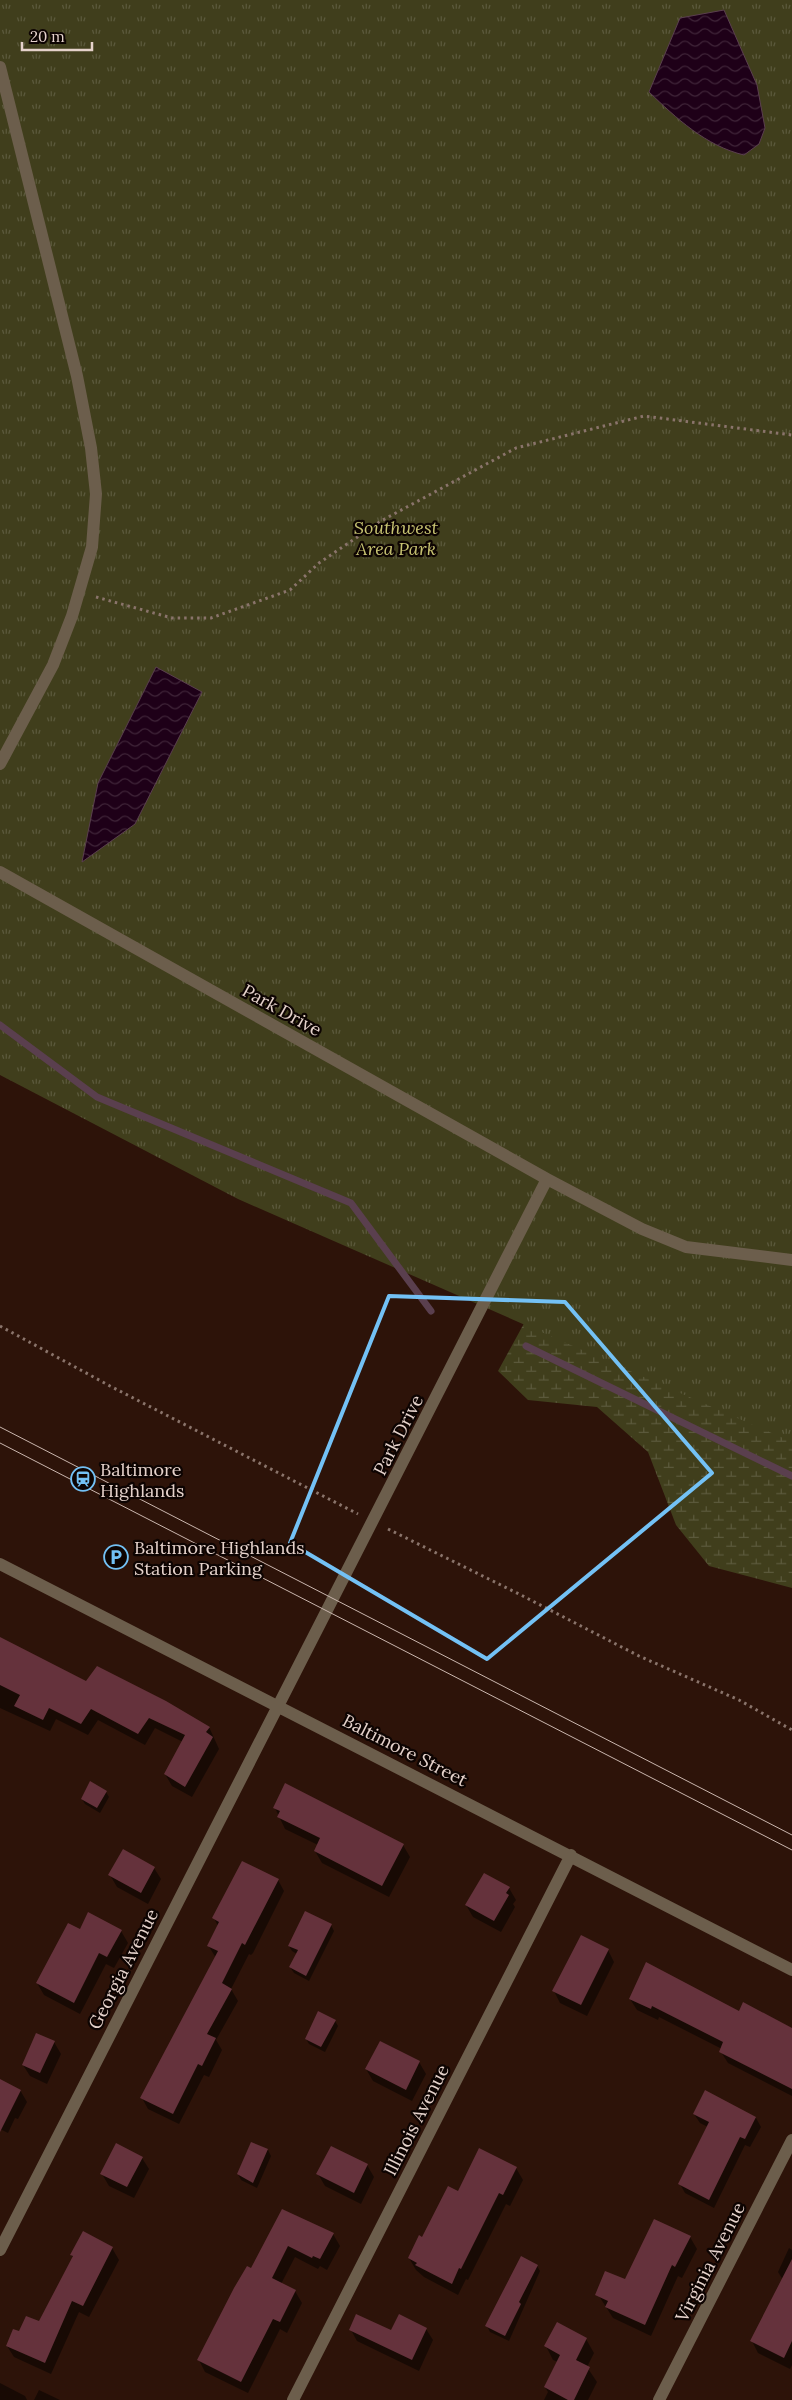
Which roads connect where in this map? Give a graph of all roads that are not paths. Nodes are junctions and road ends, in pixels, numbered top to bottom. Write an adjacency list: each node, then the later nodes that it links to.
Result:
1 (0, 67): 2 (street)
2 (0, 764)
3 (0, 872): 4 (street, Park Drive)
4 (547, 1179): 5 (street, Park Drive); 7 (street, Park Drive)
5 (792, 1260)
6 (0, 1564): 7 (street, Baltimore Street)
7 (278, 1705): 8 (street, Baltimore Street); 11 (street, Georgia Avenue)
8 (571, 1855): 9 (street, Baltimore Street); 12 (street, Illinois Avenue)
9 (792, 1970)
10 (792, 2140): 13 (street, Virginia Avenue)
11 (0, 2250)
12 (293, 2400)
13 (659, 2400)

